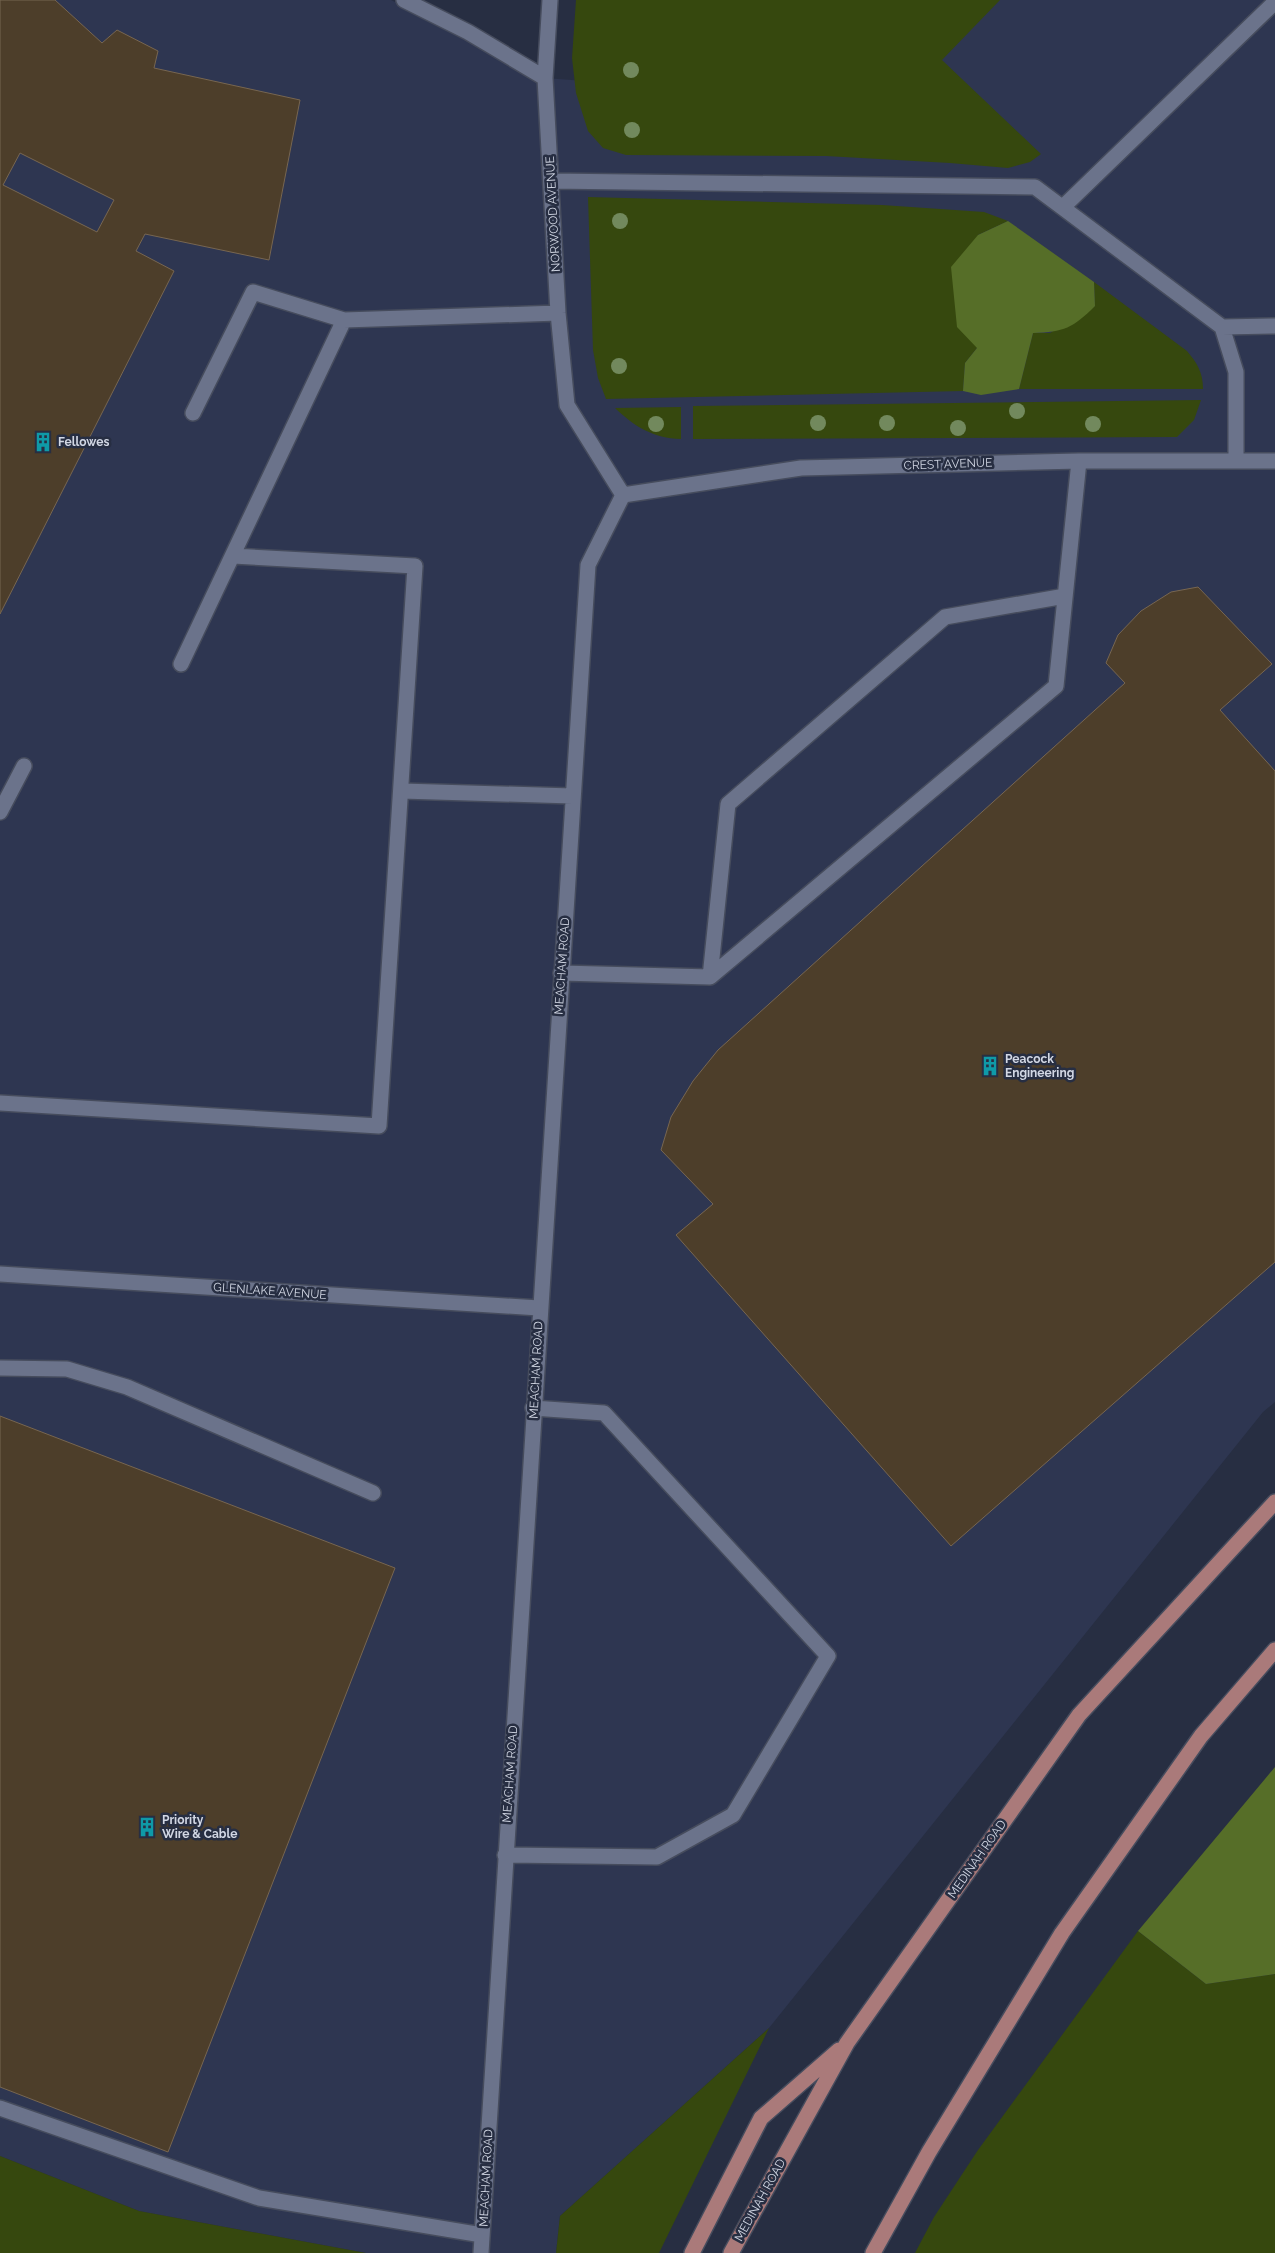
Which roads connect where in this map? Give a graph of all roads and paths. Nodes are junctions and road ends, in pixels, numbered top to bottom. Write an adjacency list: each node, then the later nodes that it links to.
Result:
1 (404, 0): 4 (street)
2 (550, 0): 4 (street, NORWOOD AVENUE)
3 (1275, 2): 6 (street)
4 (544, 78): 5 (street, NORWOOD AVENUE)
5 (551, 181): 6 (street); 7 (street, NORWOOD AVENUE)
6 (1063, 207): 9 (street)
7 (558, 313): 8 (street); 15 (street, NORWOOD AVENUE)
8 (344, 320): 11 (street); 16 (street)
9 (1222, 326): 10 (street); 13 (street)
10 (1275, 326)
11 (193, 413)
12 (1079, 461): 13 (street, CREST AVENUE); 15 (street, CREST AVENUE); 17 (street)
13 (1236, 461): 14 (street, CREST AVENUE)
14 (1275, 461)
15 (623, 496): 21 (street, MEACHAM ROAD)
16 (233, 556): 18 (street); 20 (street)
17 (1065, 596): 24 (street); 24 (street)
18 (181, 664)
19 (24, 766): 22 (street)
20 (402, 791): 21 (street); 25 (street)
21 (572, 796): 23 (street, MEACHAM ROAD)
22 (0, 812)
23 (561, 974): 24 (street); 27 (street, MEACHAM ROAD)
24 (710, 977)
25 (0, 1103)
26 (0, 1274): 27 (street, GLENLAKE AVENUE)
27 (539, 1308): 29 (street, MEACHAM ROAD)
28 (0, 1368): 30 (street)
29 (533, 1408): 33 (street, MEACHAM ROAD); 33 (street)
30 (373, 1493)
31 (1275, 1502): 34 (main road, MEDINAH ROAD)
32 (1275, 1650): 40 (main road)
33 (505, 1855): 36 (street, MEACHAM ROAD)
34 (847, 2043): 38 (main road); 39 (main road, MEDINAH ROAD)
35 (0, 2108): 36 (street)
36 (482, 2235): 37 (street, MEACHAM ROAD)
37 (481, 2253)
38 (692, 2253)
39 (731, 2253)
40 (874, 2253)

